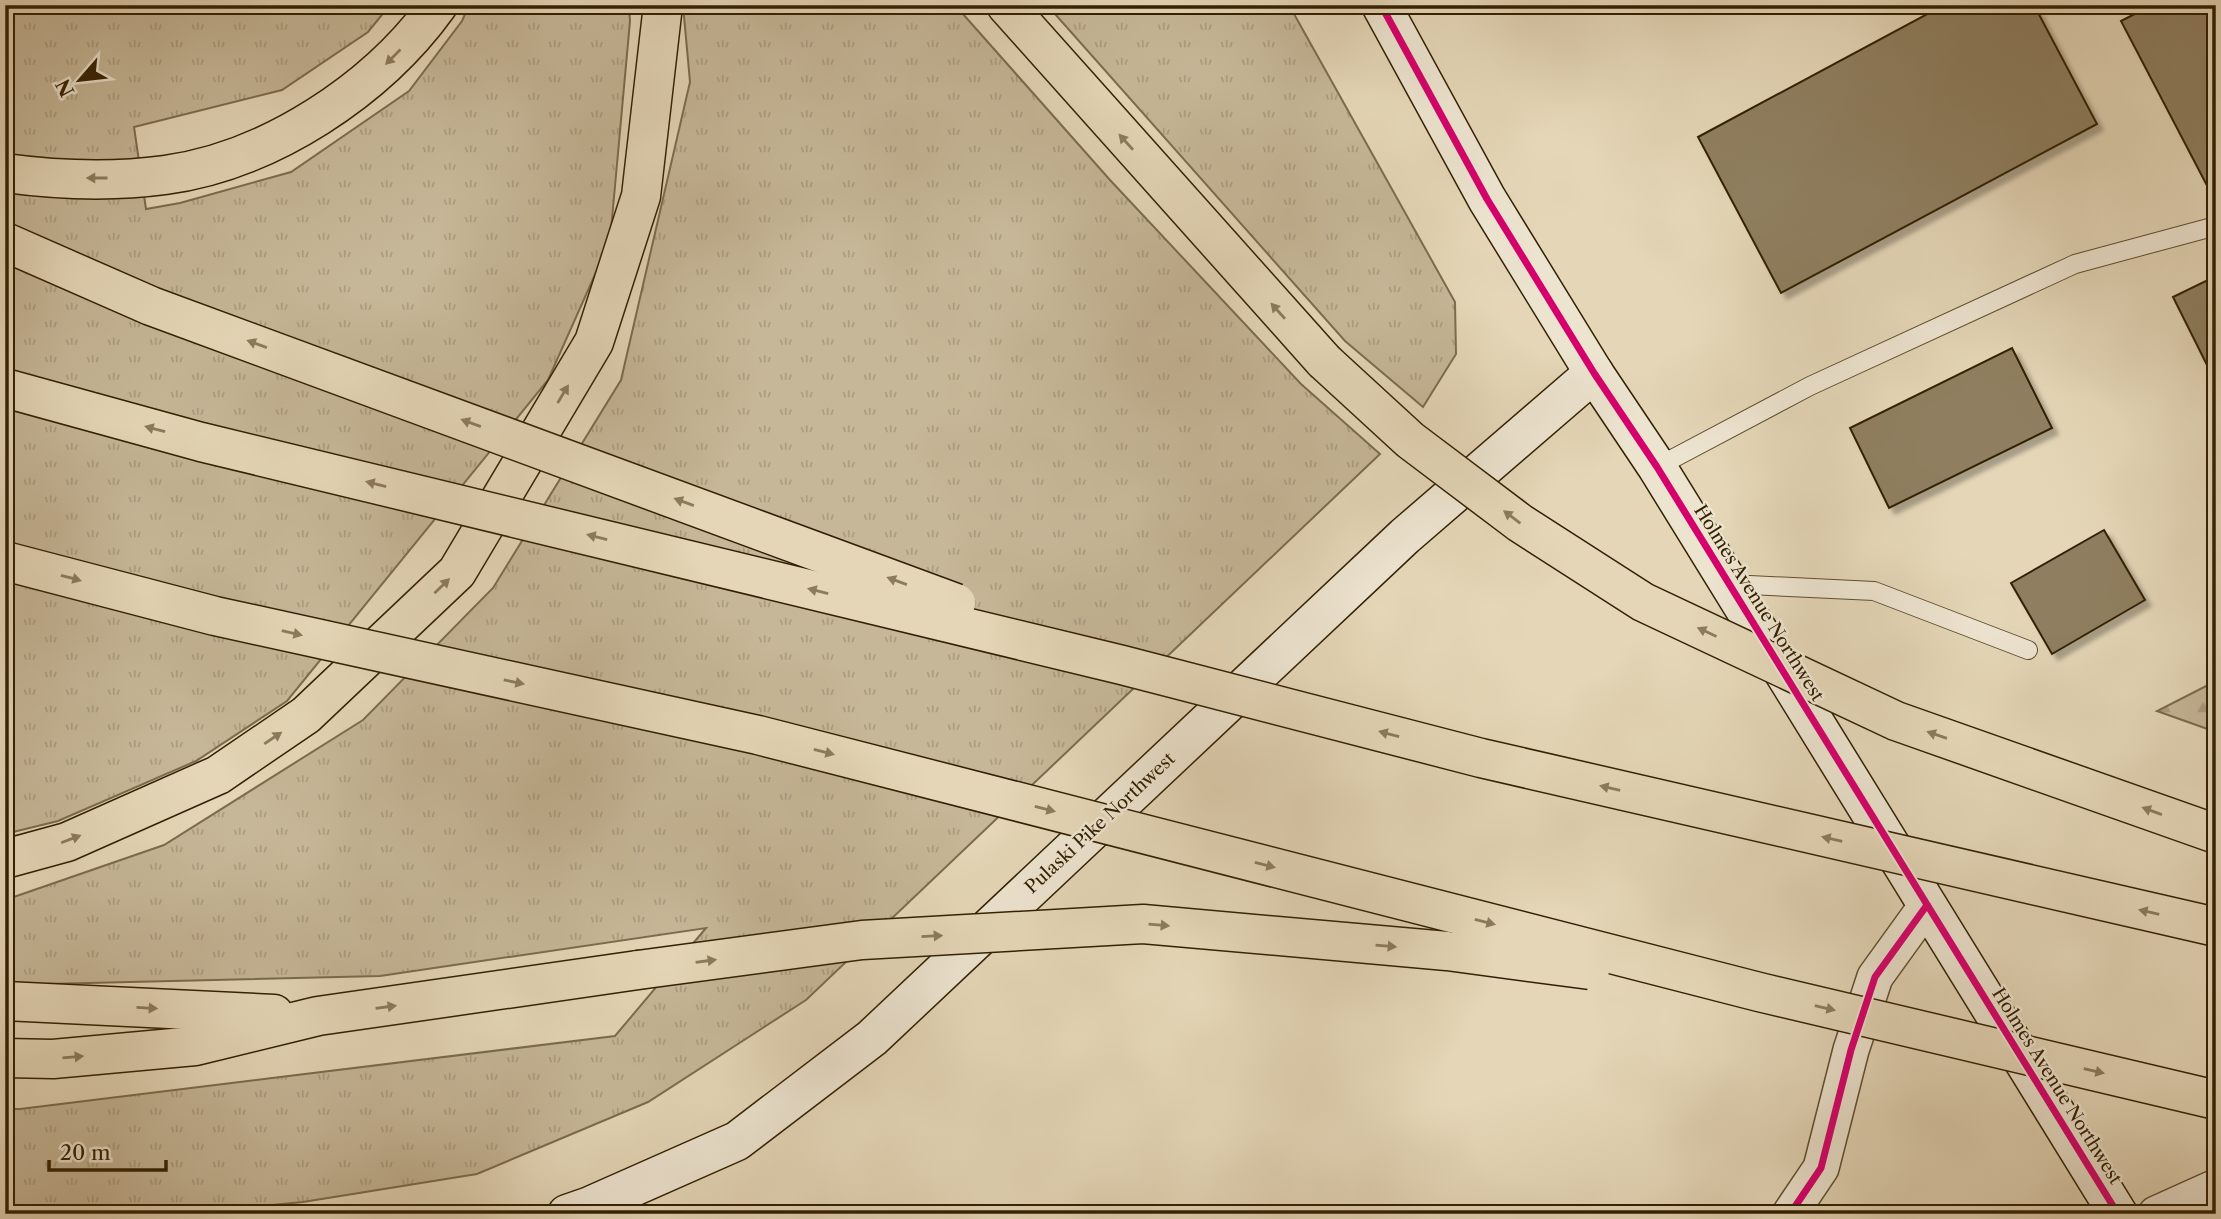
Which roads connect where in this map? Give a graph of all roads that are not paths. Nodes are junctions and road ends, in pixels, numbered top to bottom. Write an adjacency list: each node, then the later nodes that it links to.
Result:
1 (438, 5): 5 (highway, one-way to 5)
2 (663, 5): 16 (highway, one-way to 2)
3 (1006, 5): 15 (highway, one-way to 3, bridge)
4 (1381, 5): 8 (main road, Holmes Avenue Northwest)
5 (5, 173)
6 (2216, 226): 10 (lane)
7 (5, 242): 14 (highway, one-way to 7, bridge)
8 (1594, 373): 10 (main road, Holmes Avenue Northwest); 25 (main road, Pulaski Pike Northwest)
9 (5, 388): 14 (highway, one-way to 9, bridge)
10 (1657, 467): 12 (main road, Holmes Avenue Northwest)
11 (5, 561): 19 (highway, one-way to 19, bridge)
12 (1729, 584): 13 (lane); 17 (main road, Holmes Avenue Northwest)
13 (2028, 650)
14 (1122, 665): 18 (highway, one-way to 14, bridge)
15 (2216, 834)
16 (5, 859)
17 (1927, 905): 26 (street); 27 (main road, Holmes Avenue Northwest)
18 (2216, 927)
19 (1759, 992): 21 (highway, one-way to 19, bridge); 23 (highway, one-way to 23, bridge)
20 (5, 1001): 21 (highway, one-way to 21)
21 (318, 1017): 22 (highway, one-way to 21)
22 (5, 1058)
23 (2216, 1100)
24 (2216, 1187): 28 (street)
25 (567, 1214)
26 (1790, 1214)
27 (2118, 1214)
28 (2157, 1214)

